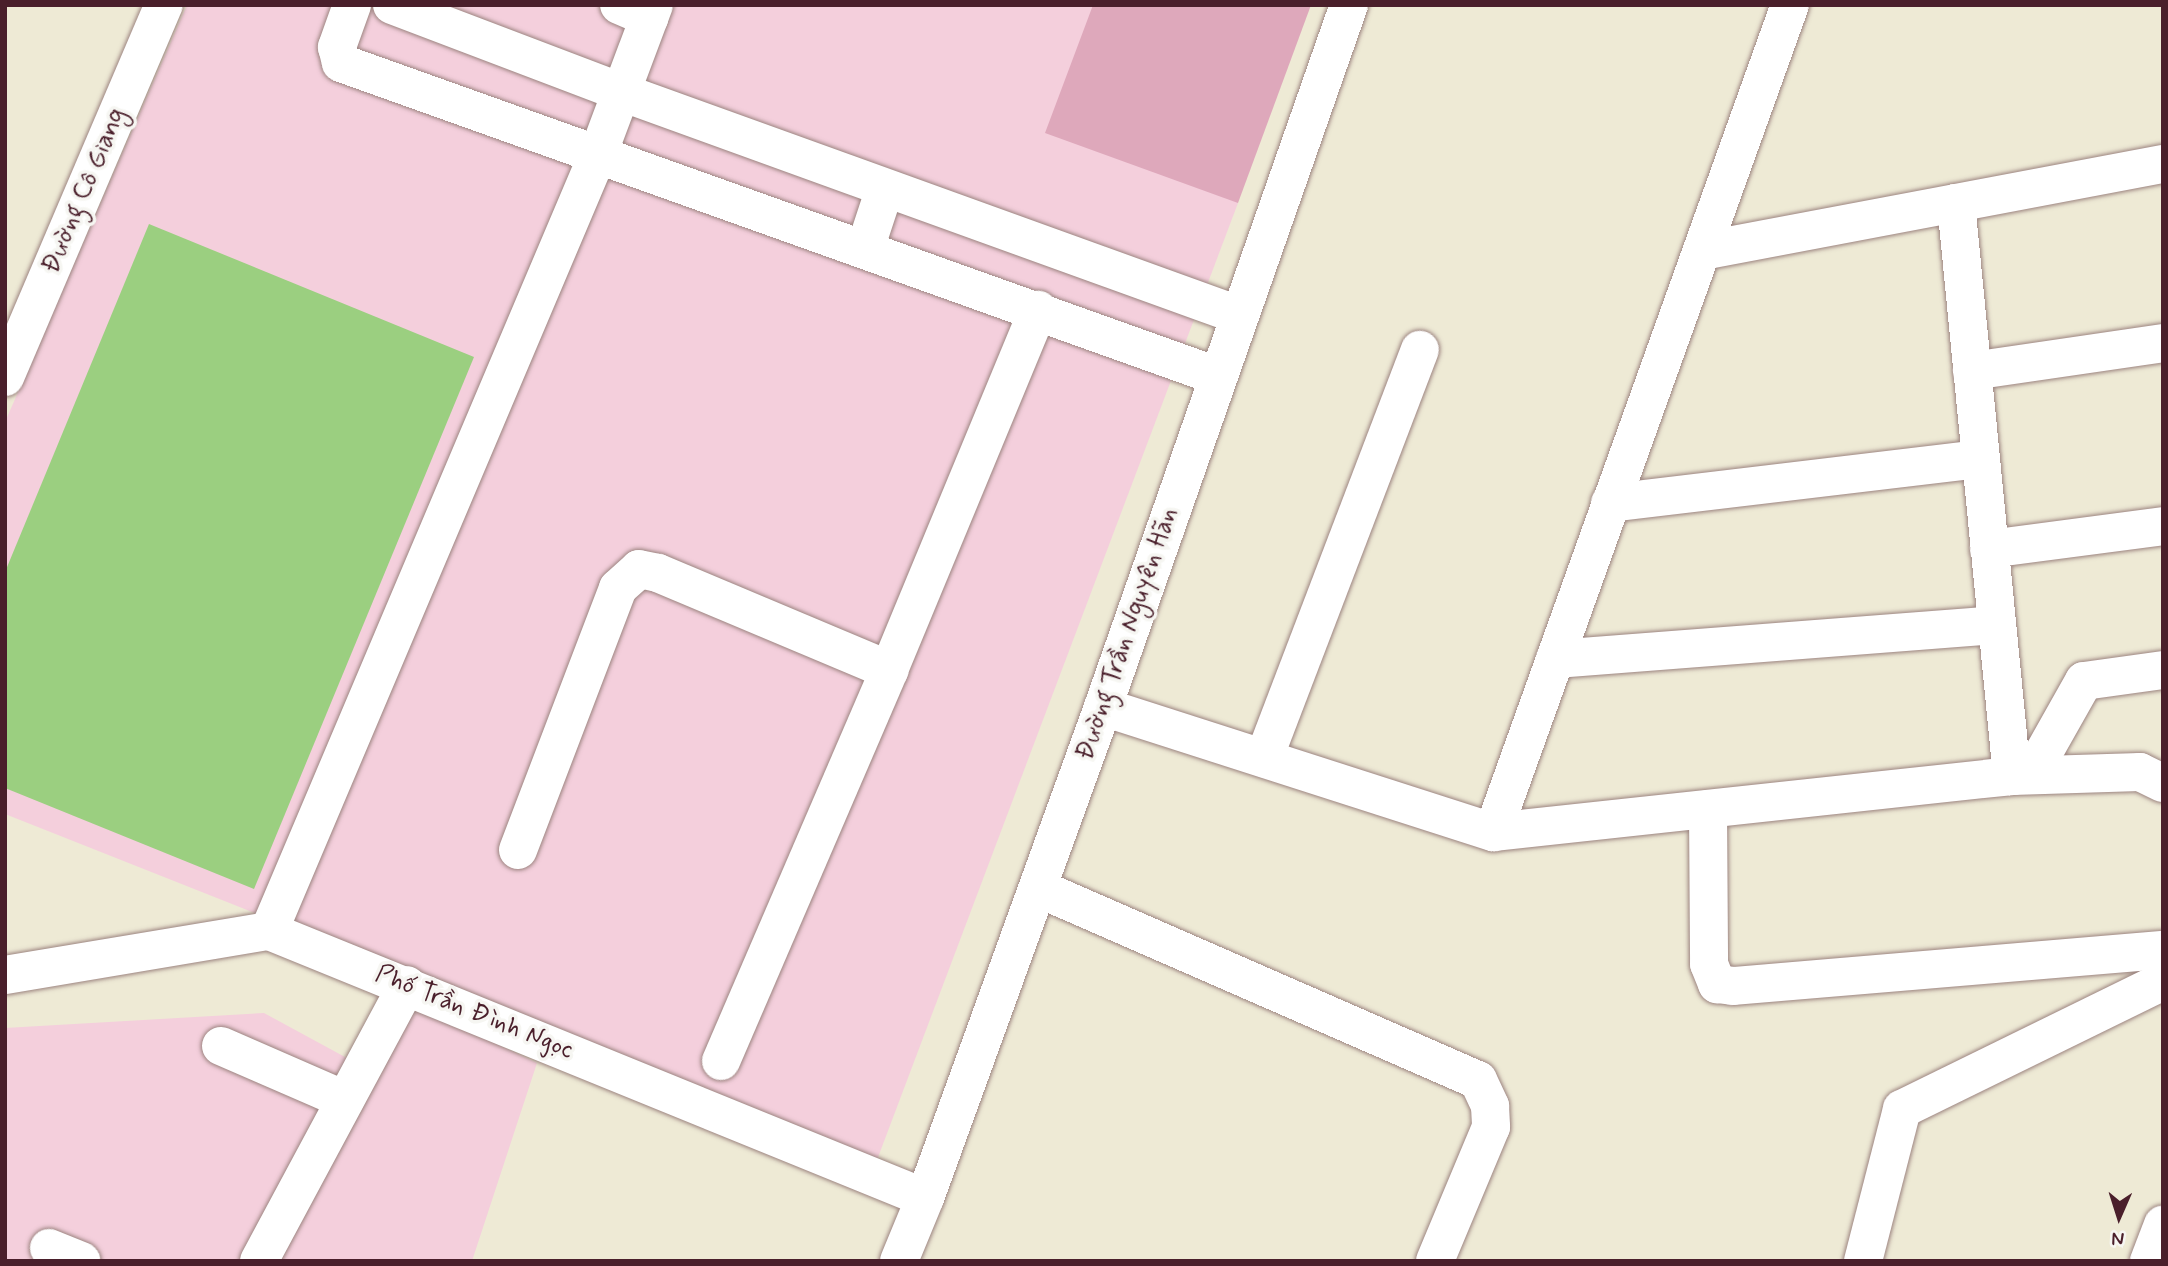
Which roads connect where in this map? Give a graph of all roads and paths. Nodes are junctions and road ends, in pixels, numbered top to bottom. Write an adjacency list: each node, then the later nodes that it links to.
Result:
1 (164, 5): 20 (street, Đường Cô Giang)
2 (352, 5): 8 (street)
3 (392, 5): 7 (street)
4 (1349, 5): 15 (street, Đường Trần Nguyên Hãn)
5 (1790, 5): 13 (street)
6 (641, 9): 7 (street)
7 (621, 92): 8 (street); 10 (street)
8 (598, 154): 12 (street); 37 (street)
9 (2163, 164): 11 (street)
10 (886, 188): 12 (street); 15 (street)
11 (1955, 203): 13 (street); 18 (street)
12 (865, 249): 14 (street)
13 (1702, 251): 22 (street)
14 (1038, 310): 19 (street); 27 (street)
15 (1238, 315): 19 (street, Đường Trần Nguyên Hãn)
16 (2163, 343): 18 (street)
17 (1420, 350): 30 (street)
18 (1972, 371): 21 (street)
19 (1217, 376): 29 (street, Đường Trần Nguyên Hãn)
20 (5, 377)
21 (1980, 459): 22 (street); 24 (street)
22 (1610, 503): 26 (street)
23 (2163, 526): 24 (street)
24 (1989, 549): 25 (street)
25 (1996, 625): 26 (street); 31 (street)
26 (1555, 659): 34 (street)
27 (889, 670): 35 (street); 43 (street)
28 (2163, 670): 31 (street)
29 (1103, 707): 30 (street); 36 (street, Đường Trần Nguyên Hãn)
30 (1264, 758): 34 (street)
31 (2022, 776): 32 (street); 33 (street)
32 (2163, 782)
33 (1708, 809): 34 (street); 38 (street)
34 (1493, 832)
35 (518, 850)
36 (1038, 888): 45 (street, Đường Trần Nguyên Hãn); 49 (street)
37 (269, 931): 39 (street); 41 (street, Phố Trần Đình Ngọc)
38 (2163, 950)
39 (5, 975)
40 (2163, 981): 50 (street)
41 (407, 985): 44 (street); 45 (street, Phố Trần Đình Ngọc)
42 (221, 1046): 44 (street)
43 (721, 1061)
44 (345, 1100): 47 (street)
45 (925, 1198): 48 (street, Đường Trần Nguyên Hãn)
46 (2163, 1225): 51 (street)
47 (259, 1261)
48 (899, 1261)
49 (1435, 1261)
50 (1863, 1261)
51 (2149, 1261)

